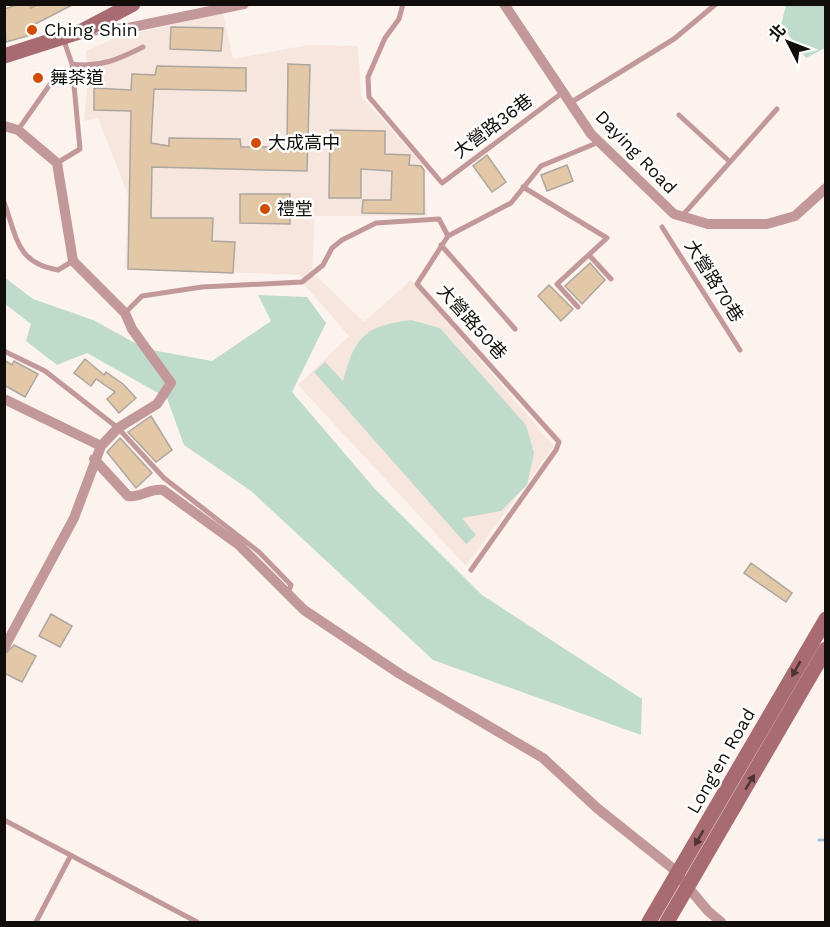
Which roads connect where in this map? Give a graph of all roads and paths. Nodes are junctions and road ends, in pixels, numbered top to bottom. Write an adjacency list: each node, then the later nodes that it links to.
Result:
1 (244, 4): 6 (street)
2 (403, 4): 12 (lane, 大營路36巷)
3 (504, 4): 12 (street, Daying Road)
4 (716, 4): 13 (lane)
5 (124, 6): 6 (main road)
6 (82, 31): 7 (main road)
7 (63, 38): 9 (main road); 10 (lane)
8 (143, 47): 10 (lane)
9 (4, 56)
10 (72, 64): 11 (lane)
11 (73, 76): 16 (lane); 19 (lane)
12 (562, 93): 13 (street, Daying Road)
13 (570, 103): 17 (street, Daying Road)
14 (777, 109): 18 (lane)
15 (680, 115): 18 (lane)
16 (9, 129): 19 (street)
17 (599, 142): 20 (lane, 大營路50巷); 23 (street, Daying Road)
18 (729, 161): 23 (lane)
19 (57, 163): 28 (street)
20 (523, 187): 25 (lane, 大營路50巷); 27 (lane)
21 (825, 188): 23 (street, Daying Road)
22 (4, 202): 28 (lane)
23 (682, 216)
24 (662, 227): 33 (lane, 大營路70巷)
25 (448, 236): 26 (lane, 大營路50巷); 31 (lane)
26 (441, 245): 32 (lane); 39 (lane, 大營路50巷)
27 (589, 255): 29 (lane); 30 (lane)
28 (73, 261): 31 (street)
29 (611, 279)
30 (578, 307)
31 (125, 314): 36 (street)
32 (515, 329)
33 (740, 350)
34 (4, 351): 36 (lane)
35 (4, 399): 37 (street)
36 (118, 428): 37 (street); 40 (lane)
37 (101, 446): 38 (street)
38 (94, 459): 40 (street); 42 (street)
39 (471, 570)
40 (288, 593): 50 (street)
41 (825, 619): 48 (main road, Long'en Road, one-way to 48, bridge)
42 (4, 648)
43 (825, 649): 49 (main road, Long'en Road, one-way to 43, bridge)
44 (4, 820): 45 (lane)
45 (71, 855): 46 (lane); 47 (lane)
46 (36, 922)
47 (197, 922)
48 (650, 922)
49 (668, 922)
50 (721, 922)

